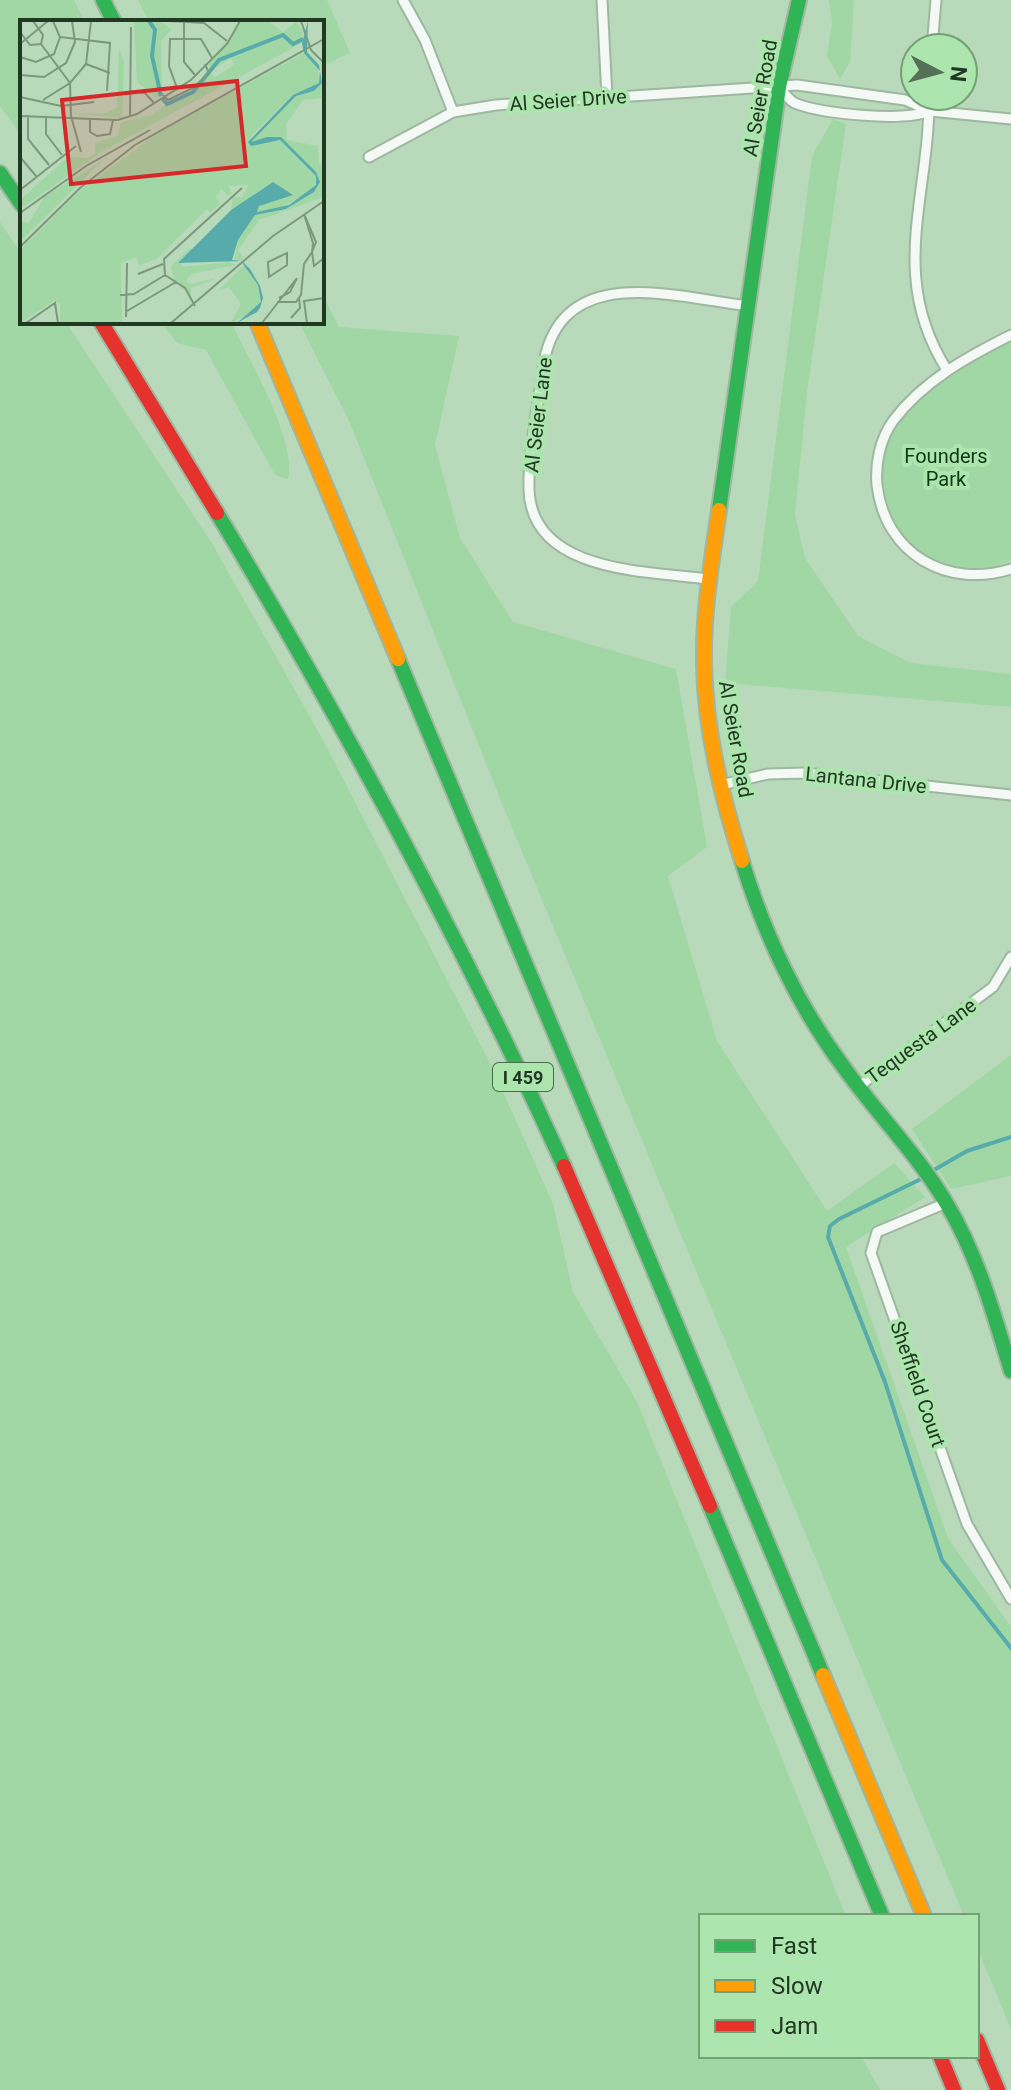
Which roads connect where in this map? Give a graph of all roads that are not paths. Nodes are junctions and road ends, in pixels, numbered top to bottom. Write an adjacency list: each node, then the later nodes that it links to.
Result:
1 (103, 0): 6 (main road)
2 (403, 0): 11 (street)
3 (602, 0): 9 (street)
4 (799, 0): 8 (main road, Al Seier Road)
5 (936, 0): 7 (street)
6 (113, 20)
7 (933, 32)
8 (779, 87): 9 (street, Al Seier Drive); 10 (street, Al Seier Drive); 12 (street); 19 (main road, Al Seier Road)
9 (607, 97): 11 (street, Al Seier Drive)
10 (899, 99)
11 (453, 112): 16 (street, Al Seier Drive)
12 (927, 112)
13 (930, 112): 23 (street)
14 (940, 112): 15 (street)
15 (1011, 119)
16 (369, 157)
17 (0, 173): 18 (main road)
18 (20, 202)
19 (749, 306): 25 (main road, Al Seier Road); 25 (street, Al Seier Lane)
20 (102, 324): 33 (main road, I 459)
21 (258, 324): 34 (main road, I 459)
22 (1011, 335): 23 (street)
23 (947, 370): 24 (street)
24 (1011, 569)
25 (709, 579): 26 (main road, Al Seier Road)
26 (721, 785): 27 (street, Lantana Drive); 29 (main road, Al Seier Road)
27 (1011, 795)
28 (1011, 957): 29 (street, Tequesta Lane)
29 (858, 1087): 30 (main road, Al Seier Road)
30 (946, 1203): 31 (main road, Al Seier Road); 32 (street, Sheffield Court)
31 (1011, 1371)
32 (1011, 1599)
33 (881, 1914)
34 (923, 1914)
35 (979, 2045): 38 (main road)
36 (941, 2058): 37 (main road)
37 (954, 2090)
38 (998, 2090)

